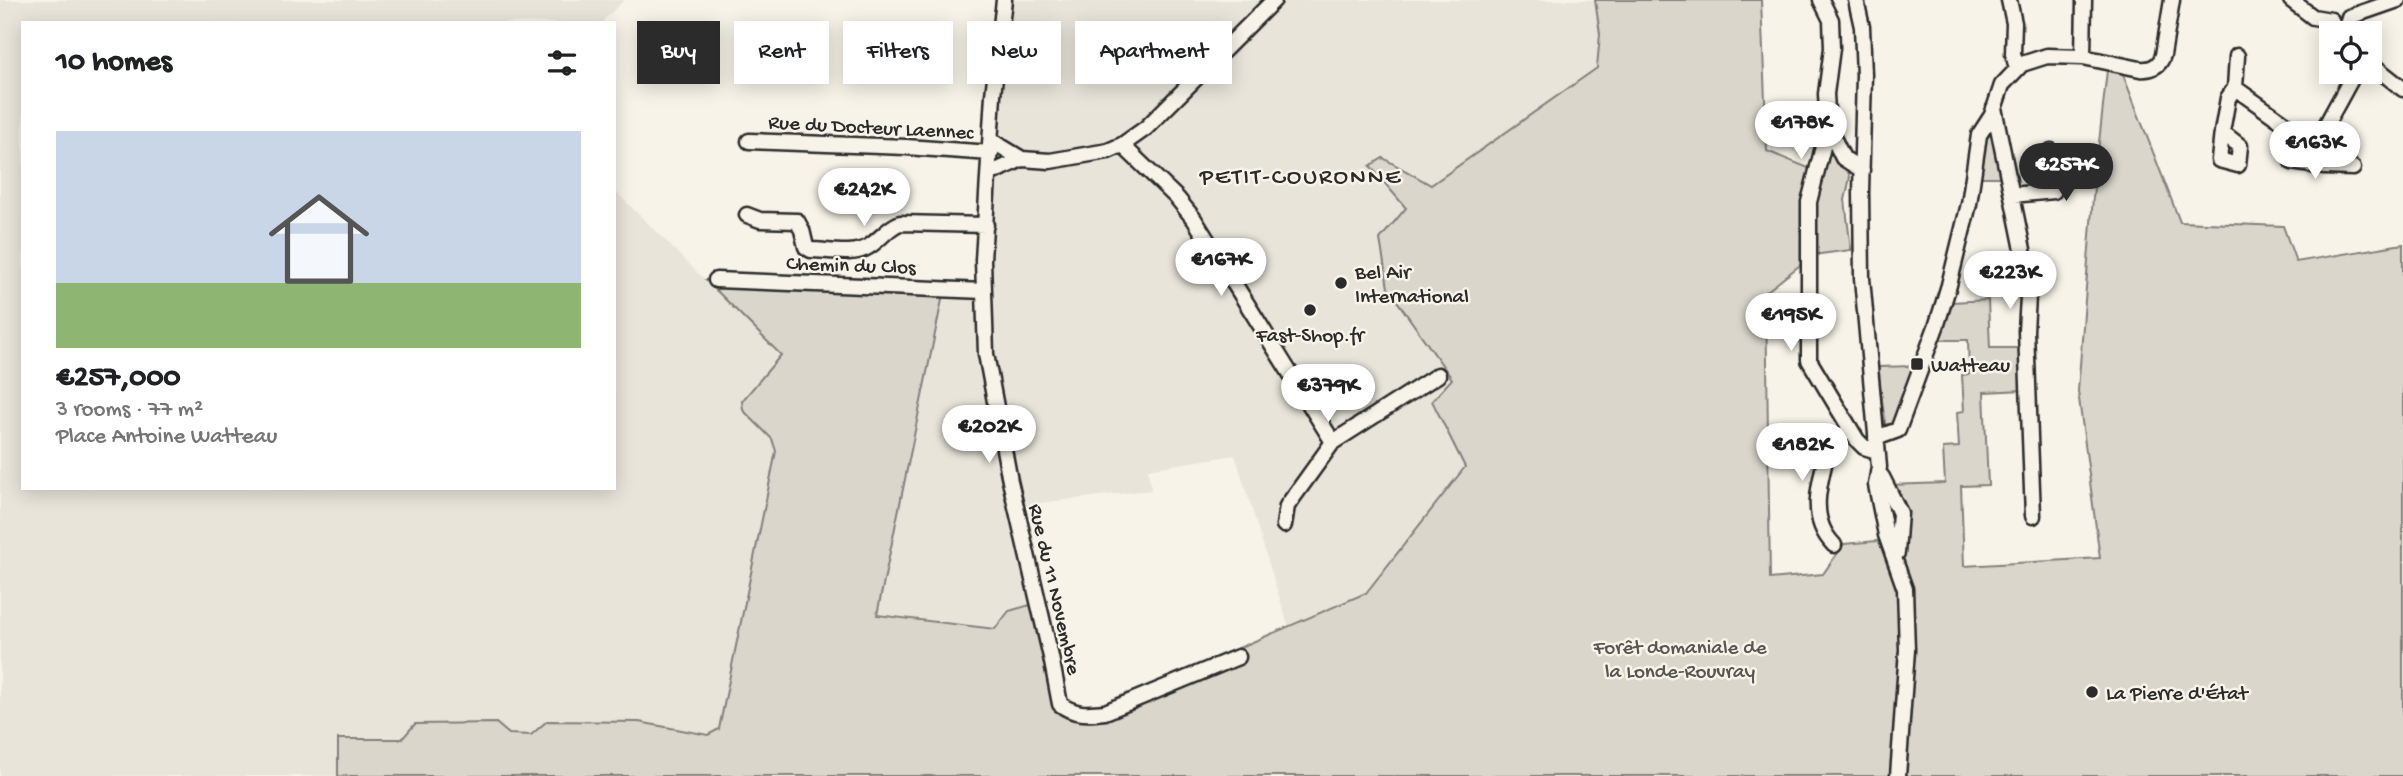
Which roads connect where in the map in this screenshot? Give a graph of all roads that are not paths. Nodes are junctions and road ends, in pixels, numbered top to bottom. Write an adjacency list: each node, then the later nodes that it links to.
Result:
1 (1004, 0): 25 (street, Rue du 11 Novembre)
2 (1274, 0): 24 (street)
3 (1821, 0): 20 (street)
4 (1856, 0): 31 (street)
5 (2009, 0): 14 (street)
6 (2084, 0): 13 (street)
7 (2172, 0): 13 (street)
8 (2291, 0): 10 (street)
9 (2398, 0): 11 (street)
10 (2327, 21)
11 (2350, 21)
12 (2237, 56): 17 (street)
13 (2083, 57): 14 (street)
14 (2017, 68): 19 (street)
15 (2382, 72): 18 (street)
16 (2348, 84): 22 (street)
17 (2235, 88): 21 (street); 22 (street)
18 (2403, 89)
19 (1994, 106): 33 (street); 41 (street)
20 (1828, 127): 31 (street); 39 (street)
21 (2222, 132)
22 (2317, 138): 29 (street)
23 (750, 141): 25 (street, Rue du Docteur Laennec)
24 (1122, 145): 27 (street); 40 (street)
25 (991, 147): 27 (street); 32 (street, Rue du 11 Novembre)
26 (2051, 151): 33 (street)
27 (1022, 159): 32 (street)
28 (2292, 162): 29 (street)
29 (2325, 167): 30 (street)
30 (2353, 168)
31 (1862, 170): 41 (street)
32 (989, 174): 35 (street, Rue du 11 Novembre)
33 (2012, 195): 42 (street)
34 (747, 215): 35 (street)
35 (986, 225): 37 (street, Rue du 11 Novembre)
36 (716, 280): 37 (street, Chemin du Clos)
37 (984, 291): 45 (street, Rue du 11 Novembre)
38 (1438, 374): 40 (street)
39 (1850, 430): 41 (street); 44 (street)
40 (1333, 442): 43 (street)
41 (1877, 444): 46 (street)
42 (2032, 516)
43 (1284, 525)
44 (1834, 545)
45 (1238, 657)
46 (1898, 776)

